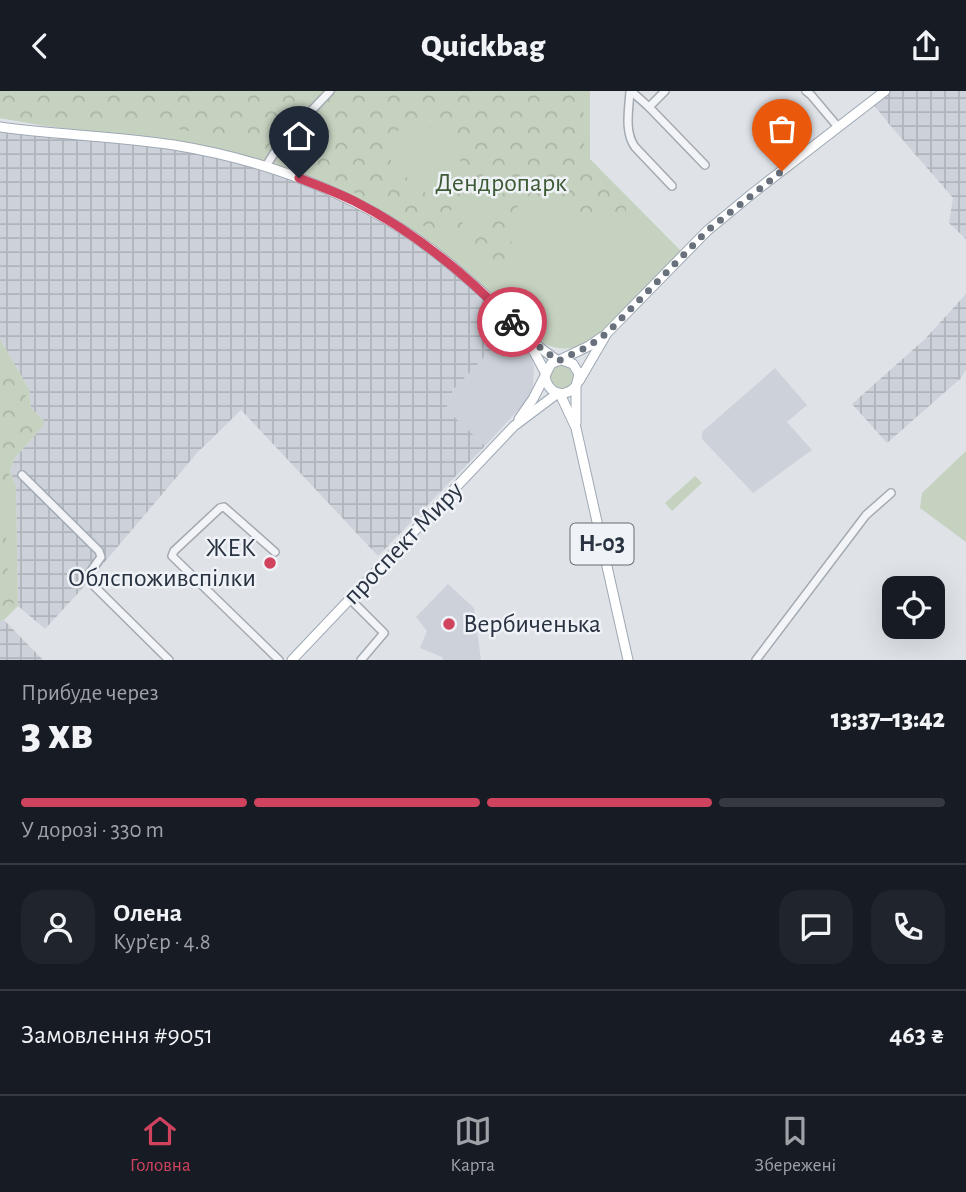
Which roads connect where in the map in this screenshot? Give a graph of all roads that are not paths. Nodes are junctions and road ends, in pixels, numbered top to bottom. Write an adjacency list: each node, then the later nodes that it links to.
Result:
1 (330, 91): 10 (street)
2 (630, 91): 6 (street); 11 (street)
3 (666, 91): 6 (street)
4 (806, 91): 8 (street)
5 (885, 91): 8 (main road)
6 (649, 107): 9 (street)
7 (0, 127): 10 (main road, Н-03)
8 (838, 127): 12 (main road)
9 (705, 165)
10 (266, 166): 13 (main road, Н-03)
11 (672, 186)
12 (607, 333): 14 (main road); 16 (main road)
13 (524, 335): 14 (main road, Н-03); 15 (main road, Н-03)
14 (560, 360): 15 (main road); 16 (main road, Н-03)
15 (545, 375): 17 (main road, Н-03); 18 (main road, проспект Миру)
16 (578, 384): 17 (main road); 19 (main road, Н-03)
17 (559, 394): 18 (main road, проспект Миру); 19 (main road, Н-03)
18 (514, 426): 23 (main road, проспект Миру)
19 (576, 428): 28 (main road, Н-03)
20 (22, 475): 24 (street)
21 (891, 493): 29 (street)
22 (275, 552): 25 (street)
23 (350, 599): 26 (main road, проспект Миру); 27 (street)
24 (169, 660)
25 (279, 660)
26 (292, 660)
27 (361, 660)
28 (628, 660)
29 (756, 660)

